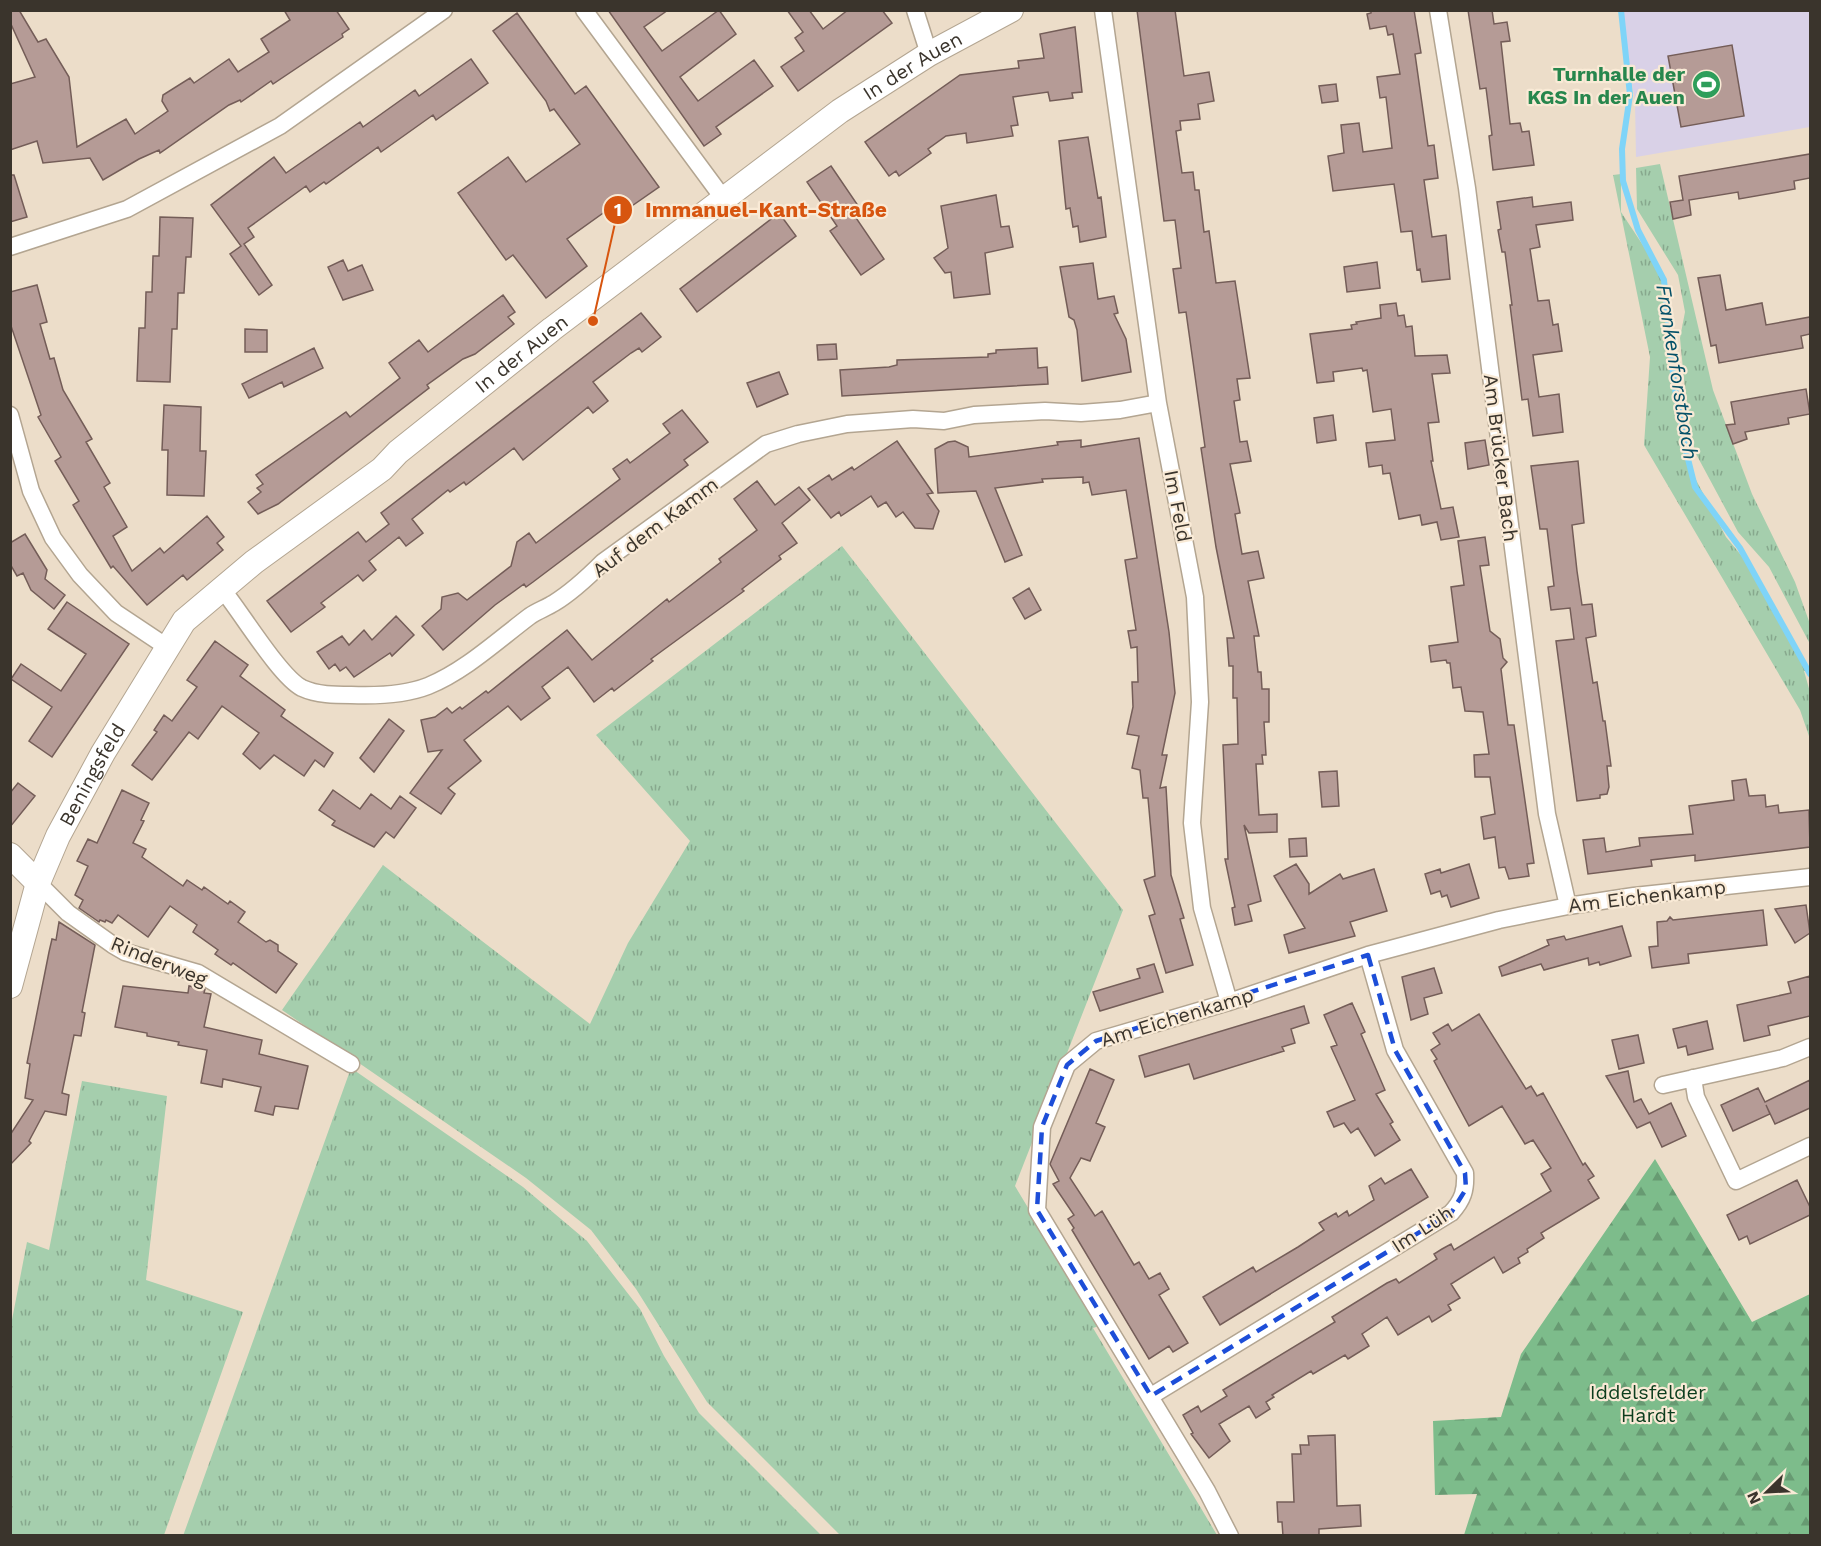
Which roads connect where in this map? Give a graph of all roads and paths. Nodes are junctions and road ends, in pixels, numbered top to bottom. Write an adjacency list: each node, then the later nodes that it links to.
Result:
1 (444, 10): 9 (street)
2 (584, 10): 8 (street)
3 (915, 10): 7 (street)
4 (1011, 10): 7 (street, In der Auen)
5 (1103, 10): 10 (street, Im Feld)
6 (1438, 10): 17 (street, Am Brücker Bach)
7 (929, 54): 8 (street, In der Auen)
8 (723, 198): 12 (street, In der Auen)
9 (10, 247)
10 (1158, 403): 12 (street, Auf dem Kamm); 20 (street, Im Feld)
11 (10, 415): 13 (street)
12 (222, 589): 13 (street, Beningsfeld)
13 (167, 647): 16 (street, Beningsfeld)
14 (10, 855): 16 (street)
15 (1810, 877): 17 (street, Am Eichenkamp)
16 (38, 883): 19 (street, Beningsfeld); 22 (street, Rinderweg)
17 (1568, 906): 18 (street, Am Eichenkamp)
18 (1368, 955): 20 (street, Am Eichenkamp); 26 (street, Im Lüh)
19 (10, 986)
20 (1229, 1002): 26 (street, Am Eichenkamp)
21 (1810, 1047): 23 (street)
22 (351, 1064)
23 (1694, 1078): 24 (street); 25 (street)
24 (1663, 1085)
25 (1810, 1146)
26 (1151, 1396): 27 (street, Am Eichenkamp)
27 (1230, 1536)

